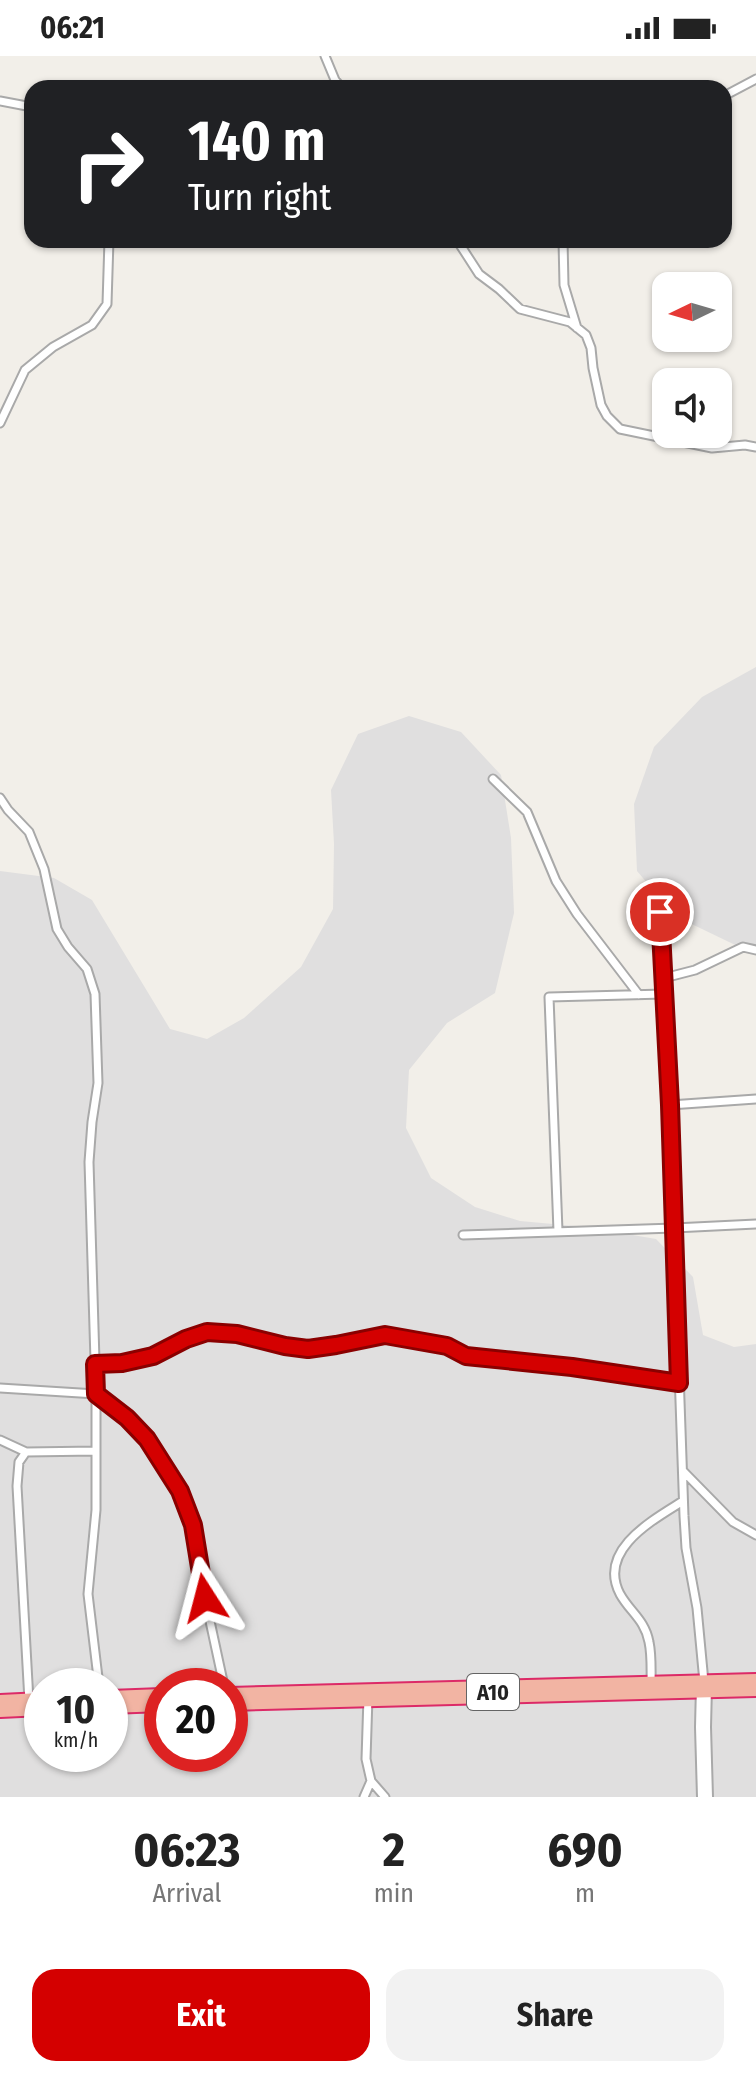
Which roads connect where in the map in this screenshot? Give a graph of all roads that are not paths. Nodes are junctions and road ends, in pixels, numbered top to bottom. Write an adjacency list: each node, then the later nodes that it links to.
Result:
1 (325, 56): 3 (lane)
2 (756, 79): 4 (lane)
3 (335, 80)
4 (732, 92)
5 (0, 101): 6 (lane)
6 (24, 106)
7 (109, 248): 11 (lane)
8 (462, 248): 10 (lane)
9 (563, 248): 10 (lane)
10 (577, 328): 12 (lane)
11 (0, 423)
12 (756, 447)
13 (493, 779): 19 (lane)
14 (0, 798): 26 (lane)
15 (660, 912): 17 (lane)
16 (756, 950): 17 (lane)
17 (664, 978): 18 (lane)
18 (664, 994): 19 (lane); 21 (lane)
19 (639, 995): 24 (lane)
20 (756, 1099): 21 (lane)
21 (670, 1105): 23 (lane)
22 (756, 1224): 23 (lane)
23 (674, 1228): 24 (lane); 27 (lane)
24 (558, 1231): 25 (lane)
25 (463, 1235)
26 (95, 1364): 27 (lane); 29 (lane)
27 (679, 1383): 33 (lane)
28 (0, 1388): 29 (lane)
29 (96, 1394): 31 (lane); 38 (lane)
30 (0, 1440): 32 (lane)
31 (96, 1451): 32 (lane); 37 (lane)
32 (26, 1452): 36 (lane)
33 (682, 1471): 34 (lane); 35 (lane)
34 (683, 1501): 40 (lane); 41 (lane)
35 (756, 1535)
36 (32, 1668)
37 (97, 1668)
38 (220, 1668)
39 (756, 1685): 40 (highway, A10)
40 (704, 1686): 41 (highway, A10); 49 (street)
41 (651, 1688): 42 (highway, A10)
42 (368, 1695): 43 (highway, A10); 46 (lane)
43 (248, 1698)
44 (24, 1705): 45 (highway)
45 (0, 1706)
46 (371, 1781): 47 (lane); 48 (lane)
47 (364, 1797)
48 (385, 1797)
49 (705, 1797)

